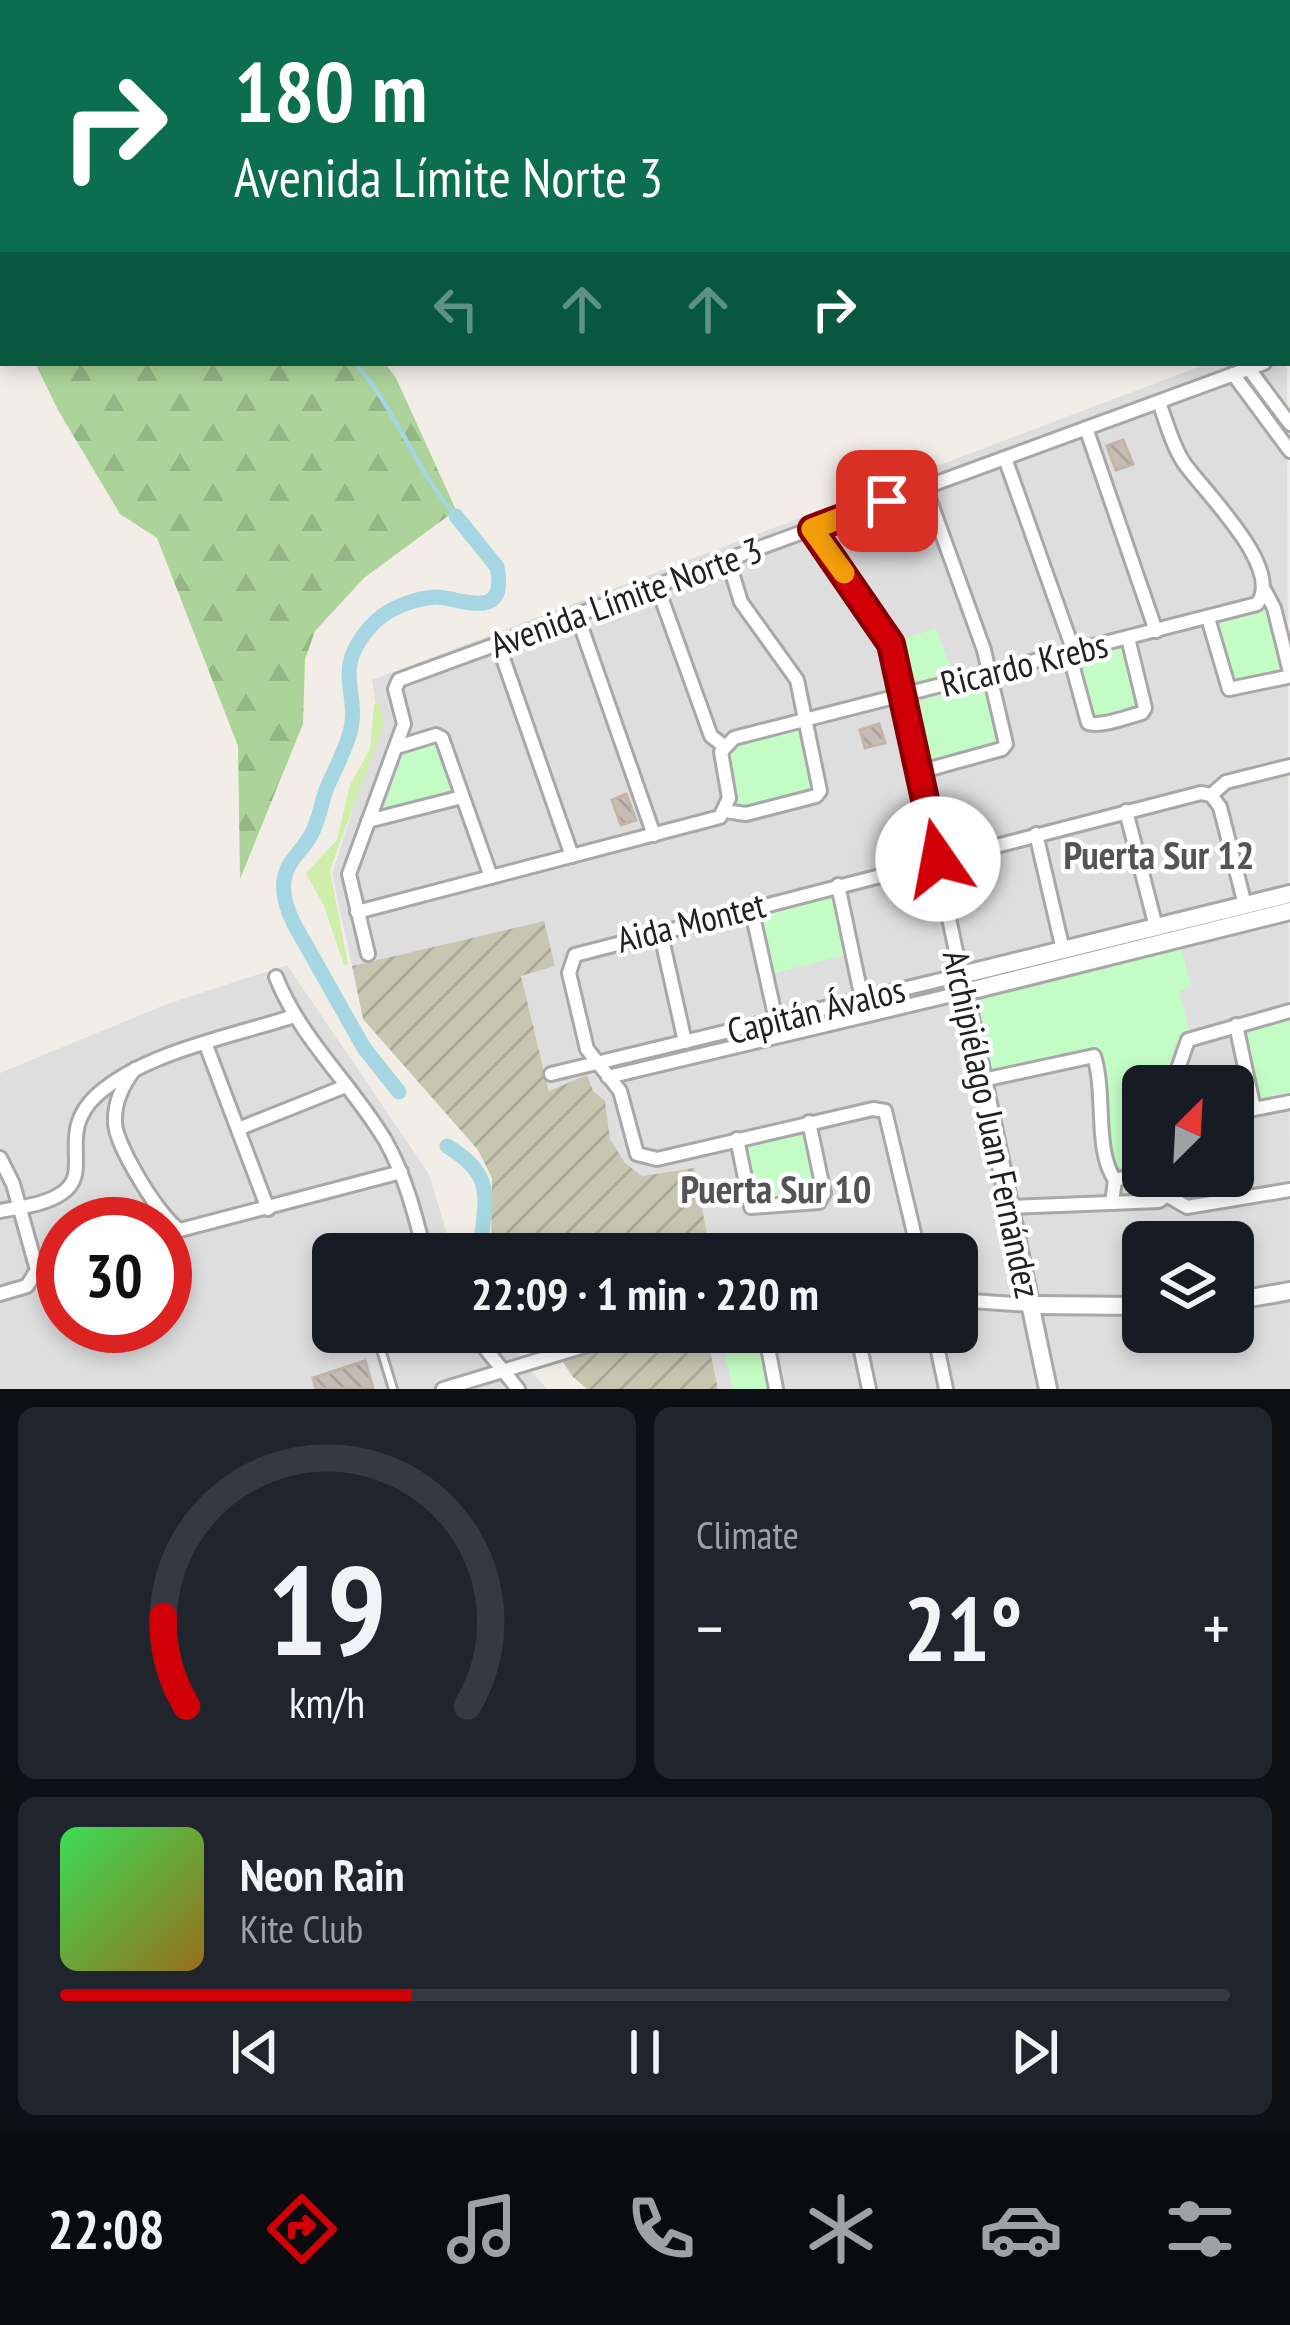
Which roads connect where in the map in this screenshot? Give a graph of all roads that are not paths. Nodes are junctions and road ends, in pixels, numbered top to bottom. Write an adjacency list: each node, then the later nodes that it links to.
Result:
1 (1256, 366): 2 (street, Avenida Límite Norte 3)
2 (1249, 369): 3 (street, Avenida Límite Norte 3); 5 (street)
3 (1233, 374): 4 (street, Avenida Límite Norte 3); 7 (street)
4 (1159, 402): 6 (street, Avenida Límite Norte 3); 13 (street)
5 (1290, 424)
6 (1086, 428): 8 (street, Avenida Límite Norte 3); 16 (street)
7 (1290, 451)
8 (1005, 458): 9 (street, Avenida Límite Norte 3); 19 (street)
9 (925, 488): 10 (street, Avenida Límite Norte 3); 20 (street)
10 (812, 529): 11 (street, Avenida Límite Norte 3); 22 (street, Archipiélago Juan Fernández)
11 (728, 560): 12 (street, Avenida Límite Norte 3); 23 (street)
12 (657, 586): 14 (street, Avenida Límite Norte 3); 24 (street)
13 (1265, 591): 15 (street, Ricardo Krebs); 21 (street)
14 (577, 615): 18 (street, Avenida Límite Norte 3); 34 (street)
15 (1208, 618): 16 (street, Ricardo Krebs); 21 (street)
16 (1156, 631): 17 (street, Ricardo Krebs)
17 (1128, 638): 19 (street, Ricardo Krebs); 19 (street)
18 (498, 644): 25 (street, Avenida Límite Norte 3); 35 (street)
19 (1072, 652): 20 (street, Ricardo Krebs)
20 (990, 673): 22 (street, Ricardo Krebs); 27 (street)
21 (1290, 673)
22 (903, 694): 23 (street, Ricardo Krebs); 27 (street, Archipiélago Juan Fernández)
23 (805, 719): 24 (street, Ricardo Krebs); 30 (street)
24 (724, 746): 30 (street)
25 (397, 747): 29 (street); 32 (street)
26 (1290, 766): 28 (street, Aida Montet)
27 (919, 772): 36 (street, Archipiélago Juan Fernández)
28 (1211, 794): 31 (street, Aida Montet); 40 (street)
29 (462, 797): 32 (street); 37 (street)
30 (725, 811): 34 (street)
31 (1126, 812): 33 (street, Aida Montet); 44 (street)
32 (368, 821): 43 (street)
33 (1036, 834): 36 (street, Aida Montet); 46 (street)
34 (654, 835): 35 (street)
35 (572, 856): 37 (street)
36 (938, 859): 38 (street, Aida Montet); 49 (street, Archipiélago Juan Fernández)
37 (490, 877): 43 (street)
38 (838, 885): 41 (street, Aida Montet); 50 (street)
39 (1290, 894): 40 (street, Capitán Ávalos)
40 (1245, 905): 44 (street, Capitán Ávalos)
41 (751, 907): 45 (street, Aida Montet); 53 (street)
42 (1290, 910): 49 (street, Capitán Ávalos)
43 (357, 912): 47 (street)
44 (1156, 927): 46 (street, Capitán Ávalos)
45 (660, 931): 55 (street); 57 (street, Aida Montet)
46 (1063, 950): 49 (street, Capitán Ávalos)
47 (368, 954)
48 (276, 977): 52 (street)
49 (963, 983): 50 (street, Capitán Ávalos); 61 (street, Capitán Ávalos); 62 (street, Archipiélago Juan Fernández)
50 (862, 999): 53 (street, Capitán Ávalos)
51 (1290, 1011): 54 (street)
52 (294, 1016): 56 (street); 63 (street)
53 (776, 1020): 55 (street, Capitán Ávalos)
54 (1236, 1024): 58 (street); 64 (street)
55 (686, 1042): 57 (street, Capitán Ávalos)
56 (206, 1045): 59 (street); 66 (street)
57 (597, 1063): 60 (street, Capitán Ávalos); 61 (street, Aida Montet)
58 (1179, 1065)
59 (135, 1069): 78 (street); 80 (street)
60 (551, 1074)
61 (608, 1077): 67 (street, Aida Montet)
62 (983, 1080): 71 (street); 79 (street, Archipiélago Juan Fernández)
63 (346, 1086): 66 (street); 69 (street)
64 (1290, 1102)
65 (809, 1123): 67 (street); 67 (street); 83 (street)
66 (238, 1129): 80 (street)
67 (737, 1139)
68 (0, 1158): 78 (street)
69 (401, 1172): 80 (street); 82 (street)
70 (1122, 1178): 71 (street)
71 (1115, 1180): 77 (street)
72 (1290, 1190): 73 (street)
73 (1254, 1196)
74 (1166, 1197): 77 (street)
75 (1170, 1197): 76 (street)
76 (1250, 1197)
77 (1112, 1203): 79 (street)
78 (19, 1207): 81 (street); 85 (street)
79 (1010, 1207): 88 (street, Archipiélago Juan Fernández)
80 (268, 1209)
81 (0, 1211)
82 (419, 1233)
83 (915, 1233)
84 (1290, 1291): 86 (street)
85 (0, 1294)
86 (1254, 1297)
87 (978, 1301): 88 (street)
88 (1030, 1305): 89 (street); 103 (street, Archipiélago Juan Fernández)
89 (1122, 1306)
90 (382, 1353): 97 (lane)
91 (489, 1353): 96 (street)
92 (562, 1353): 96 (street)
93 (769, 1353): 100 (street)
94 (861, 1353): 101 (street)
95 (938, 1353): 102 (street)
96 (503, 1371): 98 (street); 99 (street)
97 (393, 1389)
98 (443, 1389)
99 (518, 1389)
100 (776, 1389)
101 (868, 1389)
102 (946, 1389)
103 (1048, 1389)

